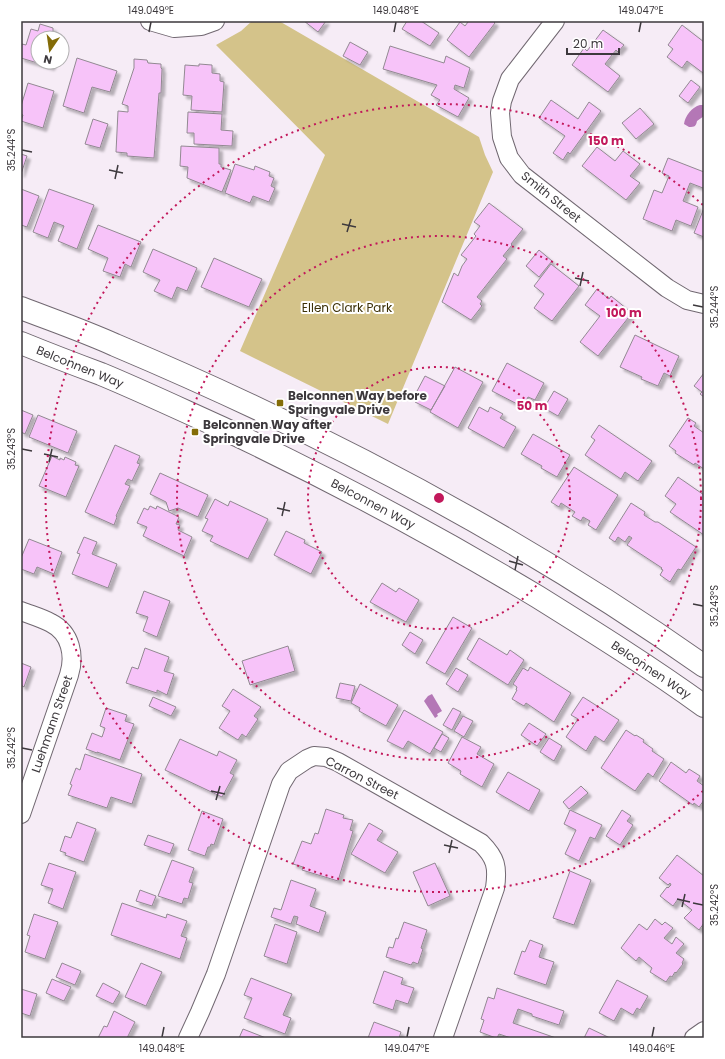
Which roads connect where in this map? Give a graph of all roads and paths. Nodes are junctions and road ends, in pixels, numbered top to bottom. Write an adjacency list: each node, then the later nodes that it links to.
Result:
1 (150, 21): 2 (street)
2 (215, 21)
3 (555, 21): 4 (street, Smith Street)
4 (704, 304)
5 (21, 308): 7 (main road)
6 (21, 343): 8 (main road, Belconnen Way)
7 (423, 492): 8 (main road); 10 (main road)
8 (408, 522): 13 (main road, Belconnen Way)
9 (21, 611): 14 (street, Luehmann Street)
10 (655, 631): 11 (main road); 12 (main road)
11 (704, 658)
12 (704, 666)
13 (704, 706)
14 (21, 814)
15 (704, 1031): 18 (street)
16 (188, 1038): 17 (street, Carron Street)
17 (443, 1038)
18 (694, 1038)

